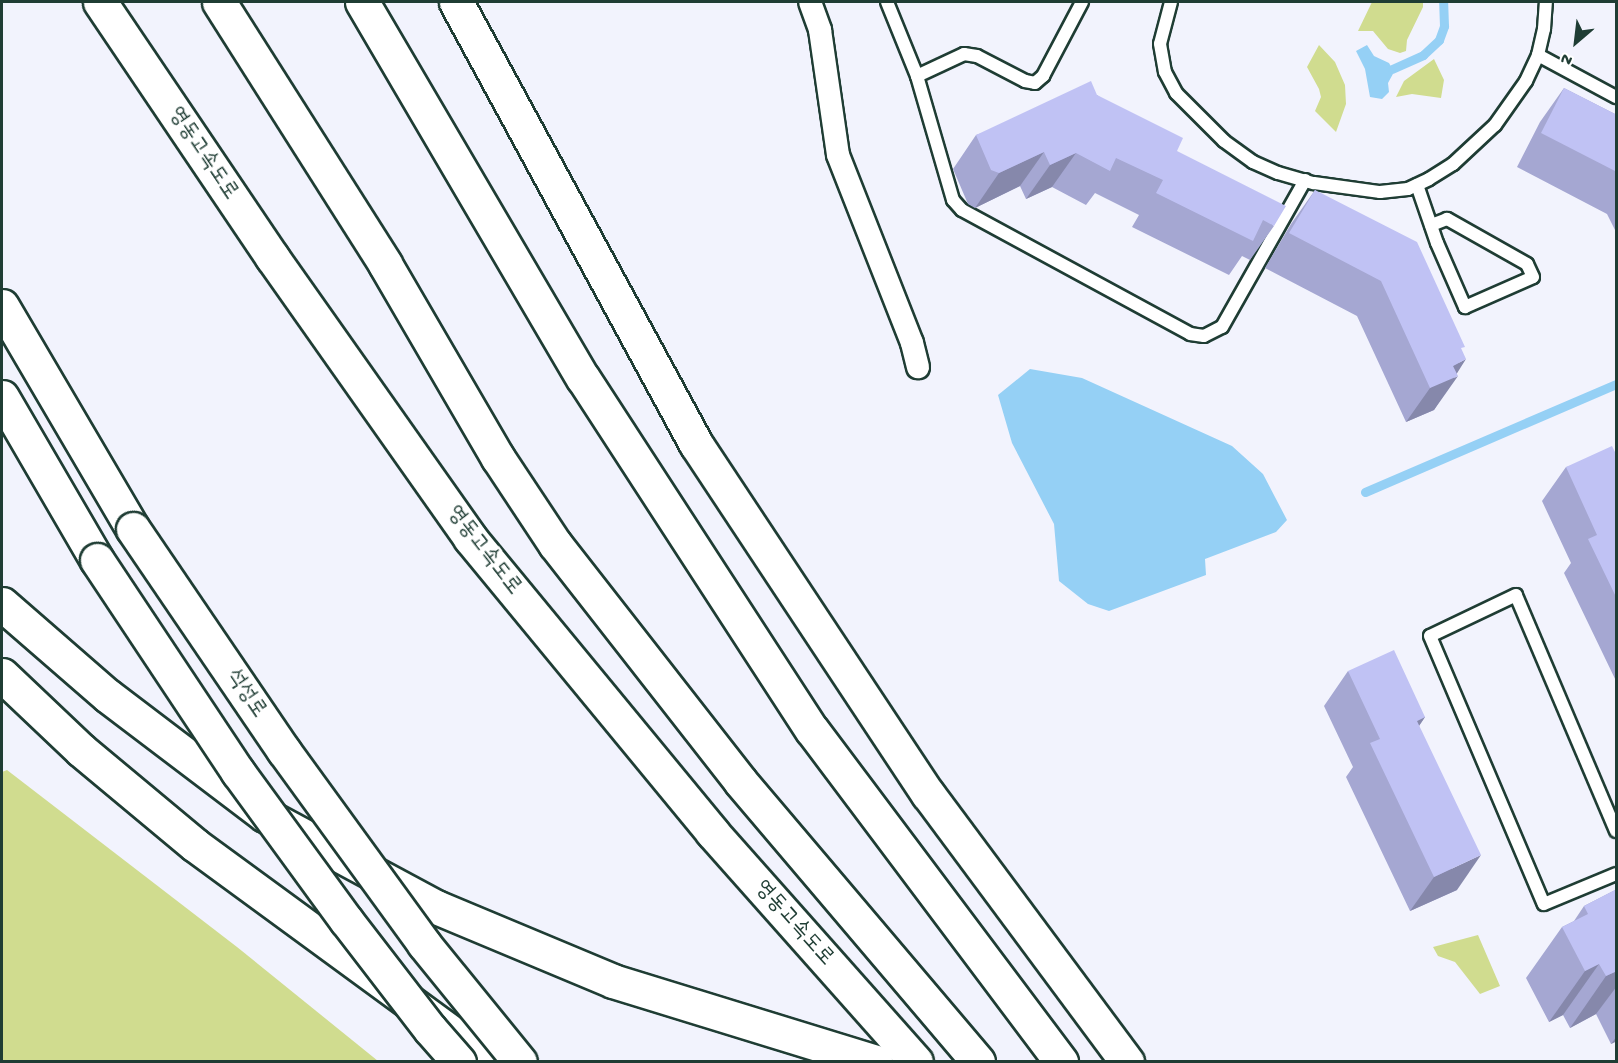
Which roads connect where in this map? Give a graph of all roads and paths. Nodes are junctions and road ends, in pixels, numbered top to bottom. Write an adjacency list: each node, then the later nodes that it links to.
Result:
1 (100, 2): 27 (highway, 영동고속도로)
2 (219, 2): 28 (highway)
3 (362, 2): 29 (highway)
4 (456, 2): 30 (highway)
5 (810, 2): 17 (street)
6 (887, 2): 11 (lane)
7 (1082, 2): 11 (lane)
8 (1171, 2): 13 (lane)
9 (1546, 2): 10 (lane)
10 (1538, 55): 12 (lane); 14 (lane)
11 (918, 76): 13 (lane)
12 (1617, 97)
13 (1305, 180): 14 (lane)
14 (1417, 185): 15 (lane)
15 (1431, 225): 15 (lane)
16 (2, 306): 25 (highway, 석성로, bridge)
17 (918, 367)
18 (2, 397): 23 (highway, bridge)
19 (2, 604): 26 (highway)
20 (2, 675): 24 (highway)
21 (1617, 831): 22 (lane)
22 (1617, 874)
23 (459, 1062)
24 (492, 1062)
25 (520, 1062)
26 (876, 1062)
27 (916, 1062)
28 (978, 1062)
29 (1060, 1062)
30 (1127, 1062)

